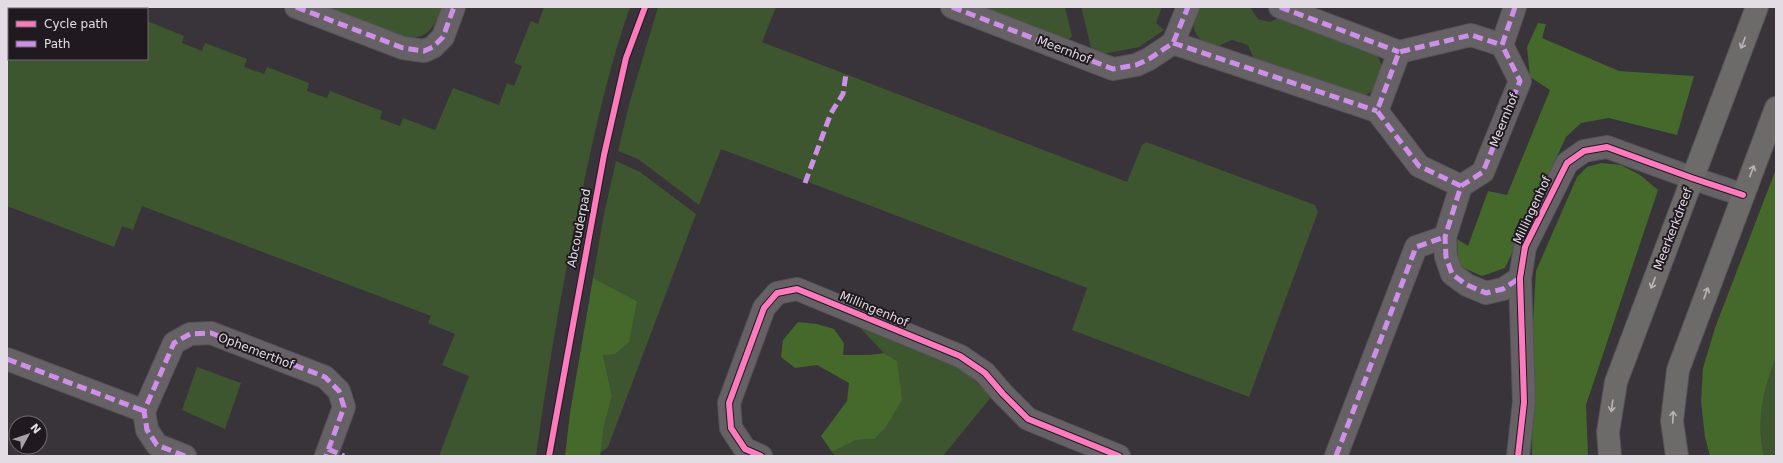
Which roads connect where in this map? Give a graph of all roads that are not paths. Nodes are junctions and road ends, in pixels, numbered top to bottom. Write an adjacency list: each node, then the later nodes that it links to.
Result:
1 (296, 7): 2 (street)
2 (454, 7)
3 (952, 7): 8 (street, Meernhof)
4 (1188, 7): 8 (street)
5 (1280, 7): 10 (street)
6 (1515, 7): 9 (street)
7 (1757, 7): 13 (main road, Meerkerkdreef, one-way to 13)
8 (1173, 43): 12 (street)
9 (1502, 45): 10 (street); 14 (street, Meernhof)
10 (1399, 52): 12 (street)
11 (1776, 108): 15 (main road, one-way to 11)
12 (1377, 111): 14 (street)
13 (1692, 178): 15 (street, Millingenhof); 17 (street, Millingenhof); 26 (main road, Meerkerkdreef, one-way to 26)
14 (1461, 186): 16 (street)
15 (1743, 195): 27 (main road, one-way to 15)
16 (1445, 236): 17 (street); 24 (street)
17 (1520, 278): 25 (street, Millingenhof)
18 (7, 359): 19 (street)
19 (144, 411): 20 (street); 21 (street, Ophemerthof)
20 (185, 456)
21 (326, 456)
22 (762, 456): 23 (street, Millingenhof)
23 (1119, 456)
24 (1336, 456)
25 (1518, 456)
26 (1610, 456)
27 (1677, 456)

